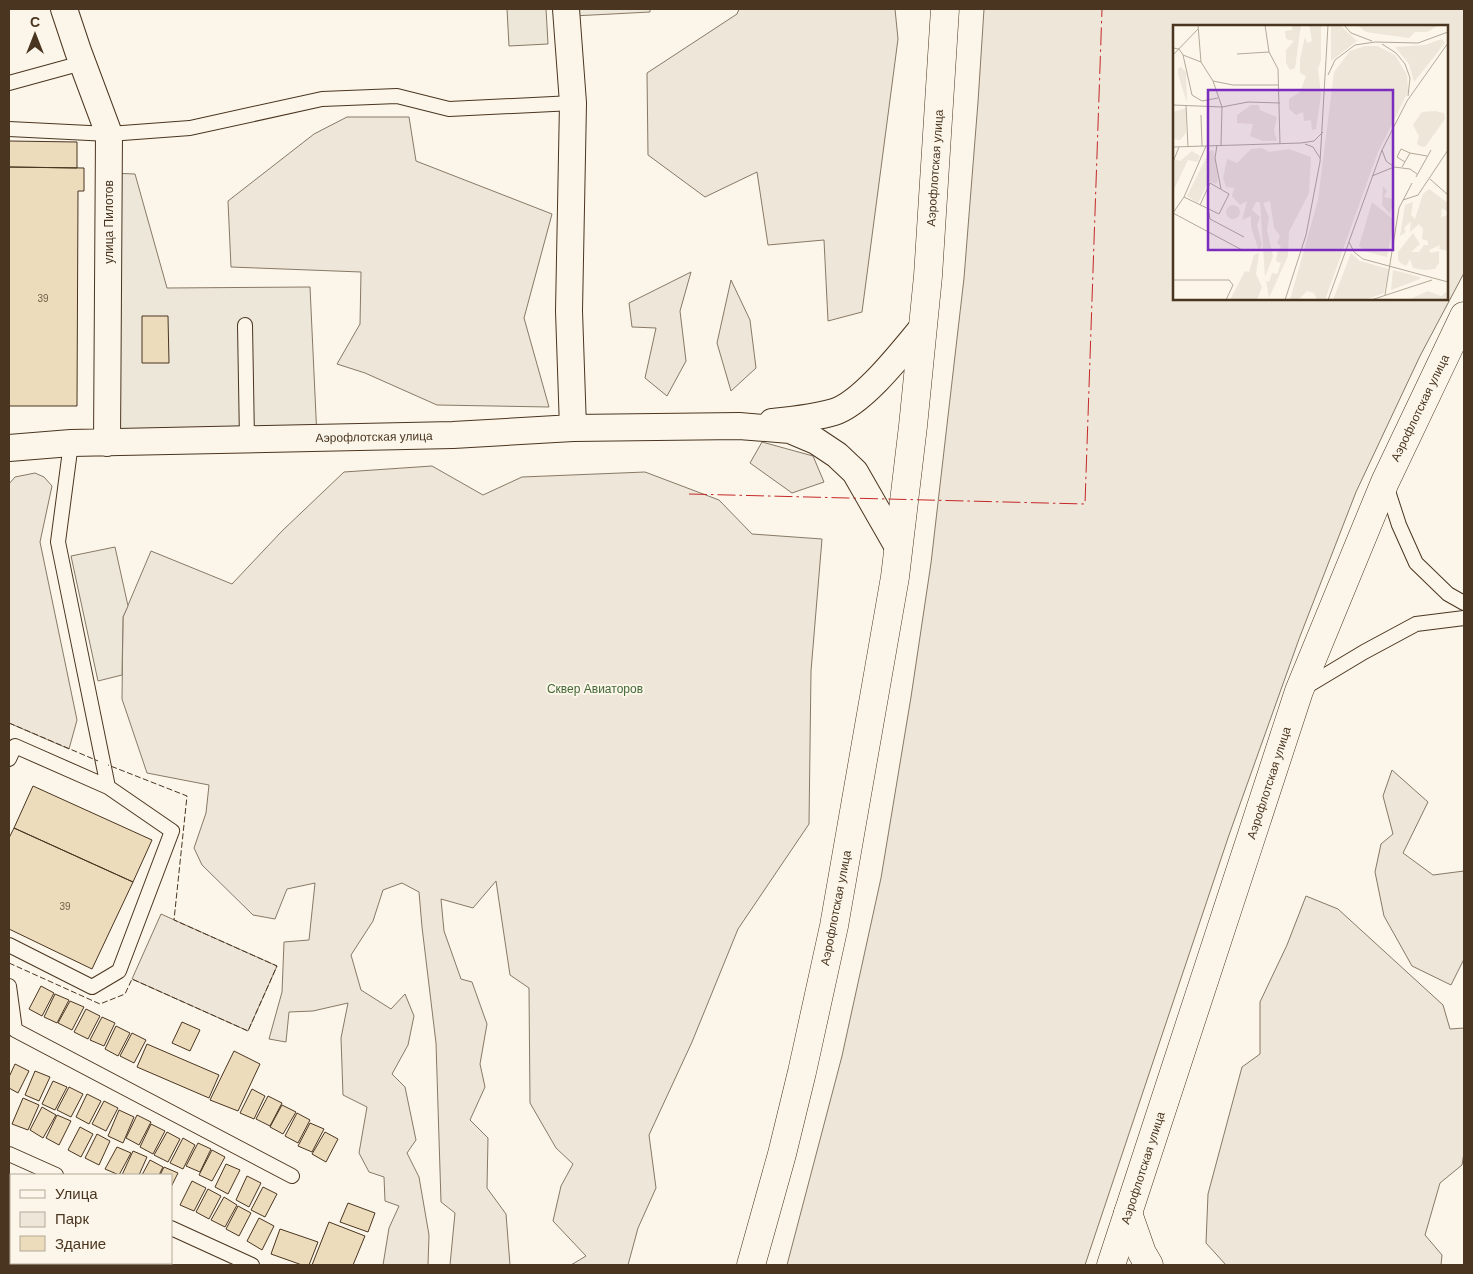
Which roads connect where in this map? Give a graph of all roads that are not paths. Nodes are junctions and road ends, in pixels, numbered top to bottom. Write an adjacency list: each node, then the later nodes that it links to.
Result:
1 (64, 9): 4 (street, улица Пилотов)
2 (566, 9): 6 (street)
3 (945, 9): 11 (main road, Аэрофлотская улица)
4 (82, 63): 5 (lane); 8 (street, улица Пилотов)
5 (9, 83)
6 (573, 103): 8 (lane); 13 (street)
7 (9, 129): 8 (lane)
8 (109, 134): 16 (street, улица Пилотов)
9 (1464, 316): 18 (main road, Аэрофлотская улица)
10 (245, 325): 14 (lane)
11 (923, 327): 12 (street, Аэрофлотская улица); 19 (main road, Аэрофлотская улица)
12 (739, 426): 13 (street, Аэрофлотская улица); 19 (street, Аэрофлотская улица)
13 (573, 428): 14 (street, Аэрофлотская улица)
14 (247, 440): 16 (street, Аэрофлотская улица)
15 (71, 443): 16 (street, Аэрофлотская улица); 17 (street, Аэрофлотская улица); 24 (lane)
16 (108, 443)
17 (9, 448)
18 (1384, 482): 20 (lane); 22 (main road, Аэрофлотская улица)
19 (898, 546): 33 (main road, Аэрофлотская улица)
20 (1464, 603)
21 (1464, 618): 22 (lane)
22 (1299, 690): 30 (main road, Аэрофлотская улица)
23 (9, 759): 24 (lane)
24 (108, 787): 25 (lane)
25 (9, 945)
26 (9, 986): 29 (lane)
27 (9, 1154): 28 (lane)
28 (54, 1174)
29 (292, 1176)
30 (1128, 1213): 34 (main road, Аэрофлотская улица); 35 (main road)
31 (172, 1228): 32 (lane)
32 (252, 1265)
33 (751, 1265)
34 (1111, 1265)
35 (1149, 1265)

